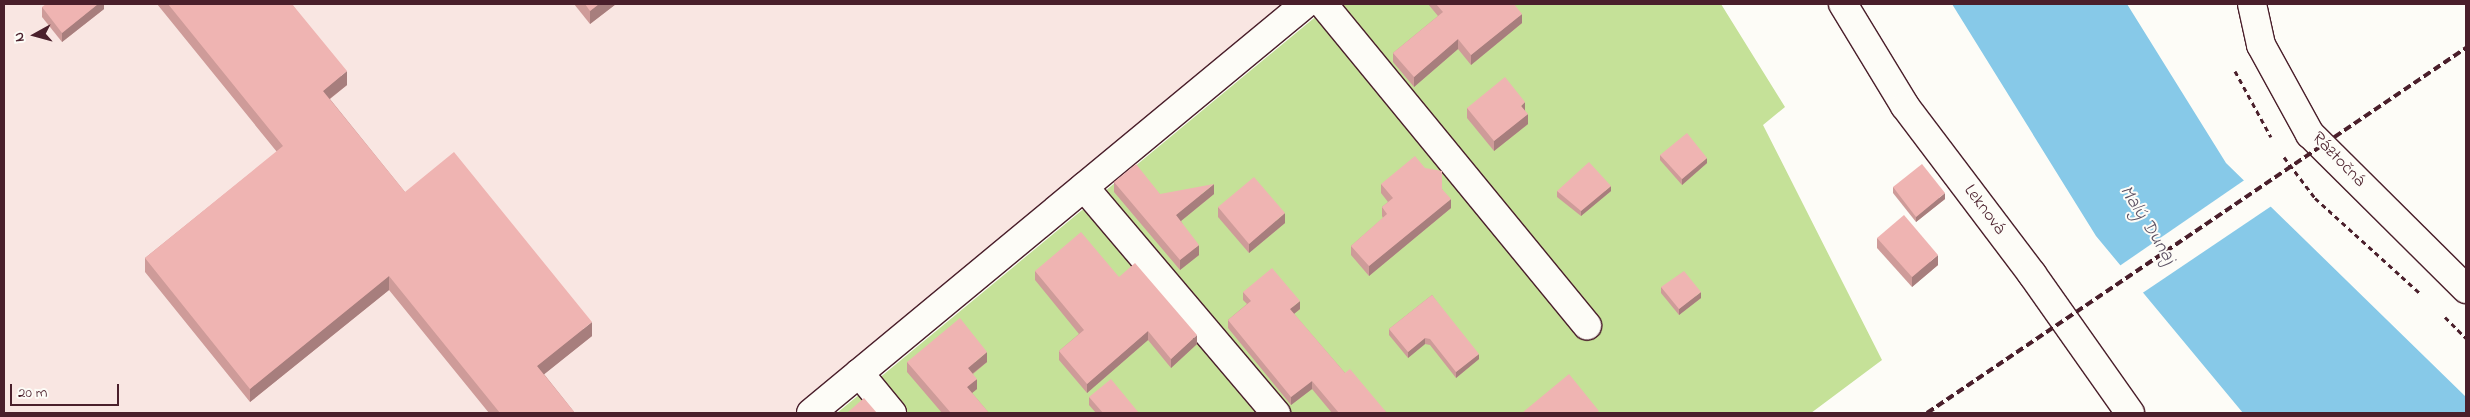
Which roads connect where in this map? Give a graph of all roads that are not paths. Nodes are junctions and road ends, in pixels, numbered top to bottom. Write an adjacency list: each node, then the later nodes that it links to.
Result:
1 (1305, 4): 5 (street)
2 (1323, 4): 7 (street)
3 (1843, 4): 12 (street, Leknová)
4 (2252, 4): 6 (street, Ráztočná)
5 (1084, 187): 8 (street); 11 (street)
6 (2466, 289)
7 (1587, 325)
8 (859, 373): 9 (street); 10 (street)
9 (811, 413)
10 (892, 413)
11 (1276, 413)
12 (2130, 413)

